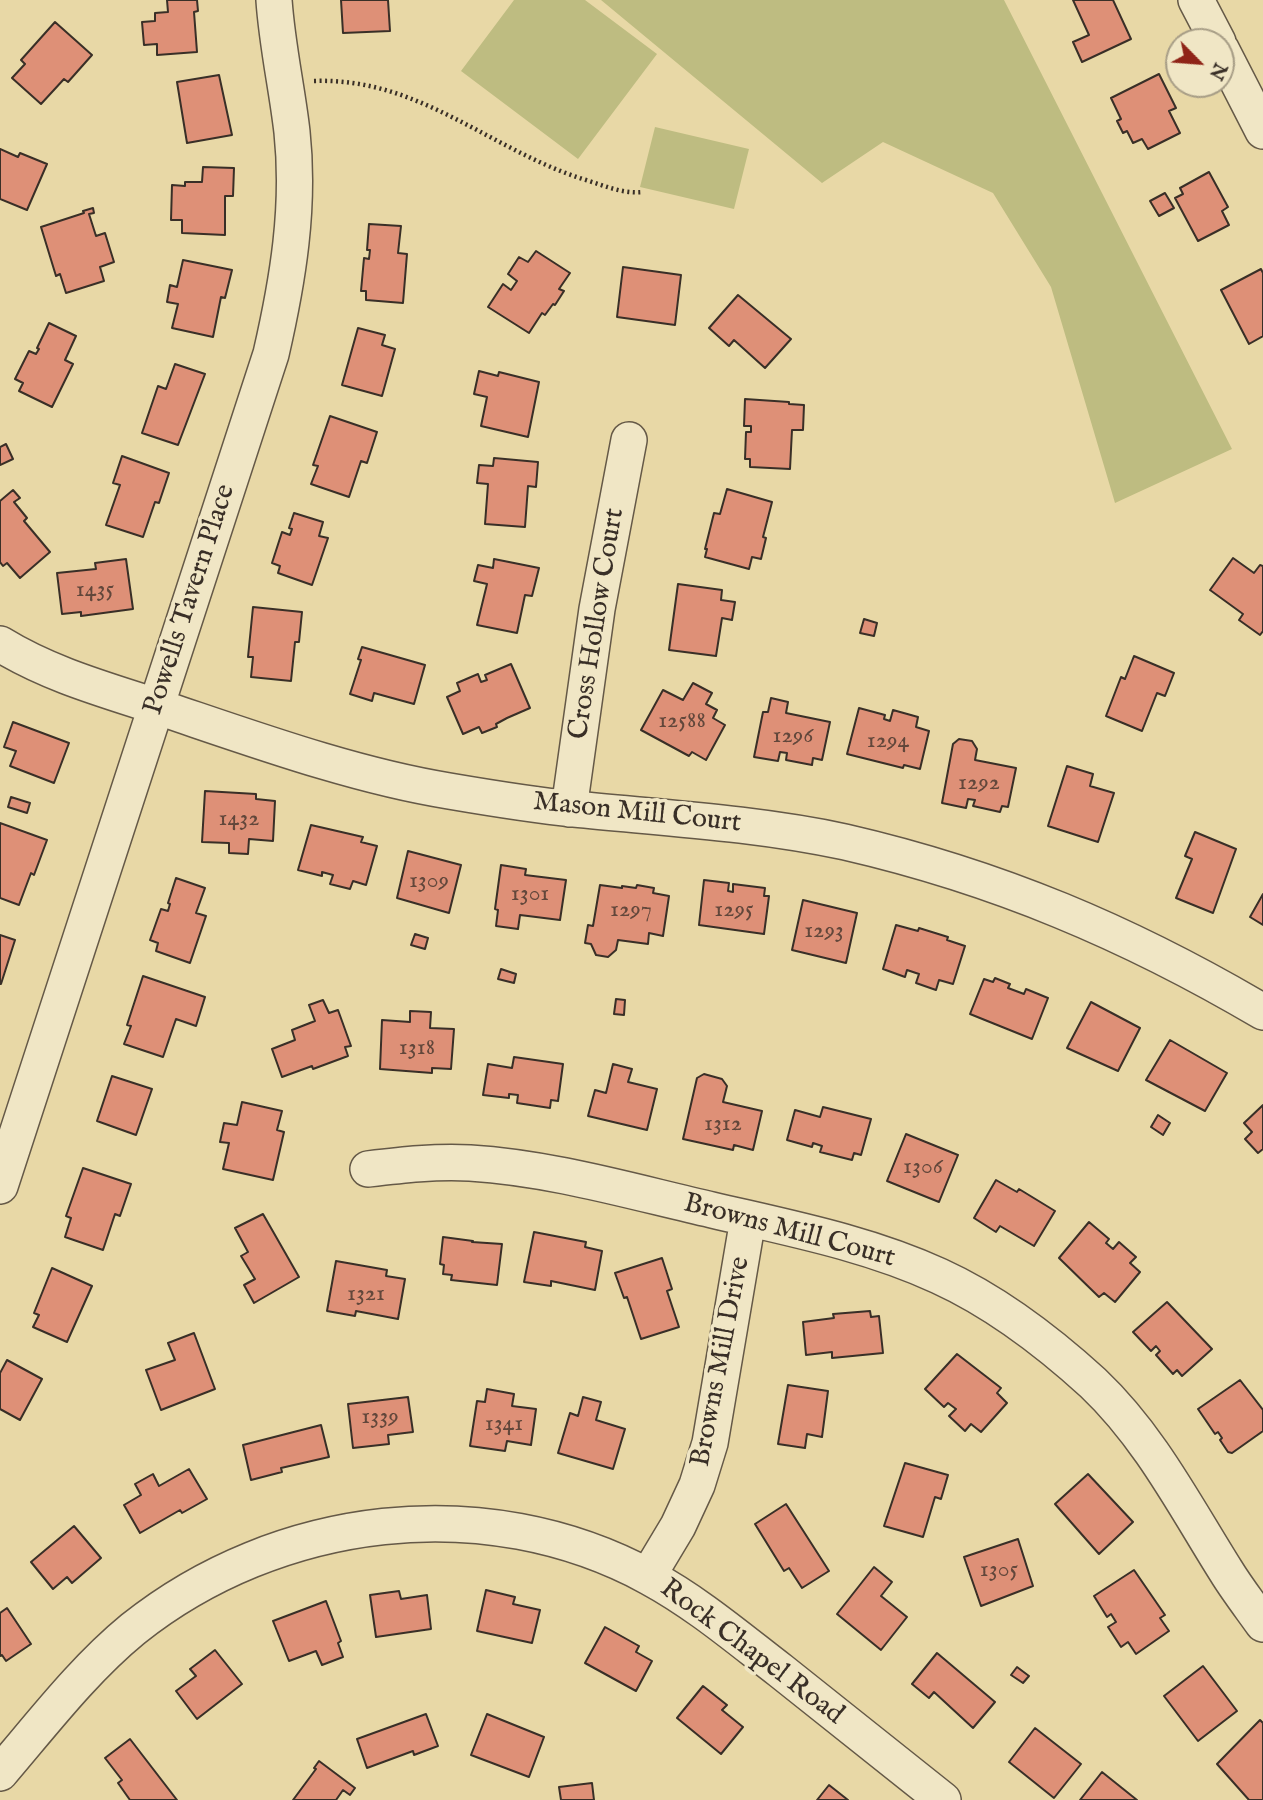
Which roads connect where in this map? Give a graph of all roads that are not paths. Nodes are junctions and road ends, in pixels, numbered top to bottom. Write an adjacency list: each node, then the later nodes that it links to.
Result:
1 (274, 0): 8 (street, Powells Tavern Place)
2 (1196, 0): 3 (street)
3 (1210, 28)
4 (1235, 76): 5 (street)
5 (1263, 131)
6 (629, 440): 9 (street, Cross Hollow Court)
7 (0, 644): 8 (street, Mason Mill Court)
8 (157, 707): 9 (street, Mason Mill Court); 12 (street, Powells Tavern Place)
9 (569, 809): 10 (street, Mason Mill Court)
10 (1263, 1012)
11 (368, 1168): 13 (street, Browns Mill Court)
12 (0, 1186)
13 (748, 1219): 14 (street, Browns Mill Drive); 15 (street, Browns Mill Court)
14 (648, 1576): 16 (street, Rock Chapel Road); 19 (street, Rock Chapel Road)
15 (1263, 1624)
16 (0, 1773)
17 (0, 1790): 18 (street)
18 (11, 1800)
19 (943, 1800)

